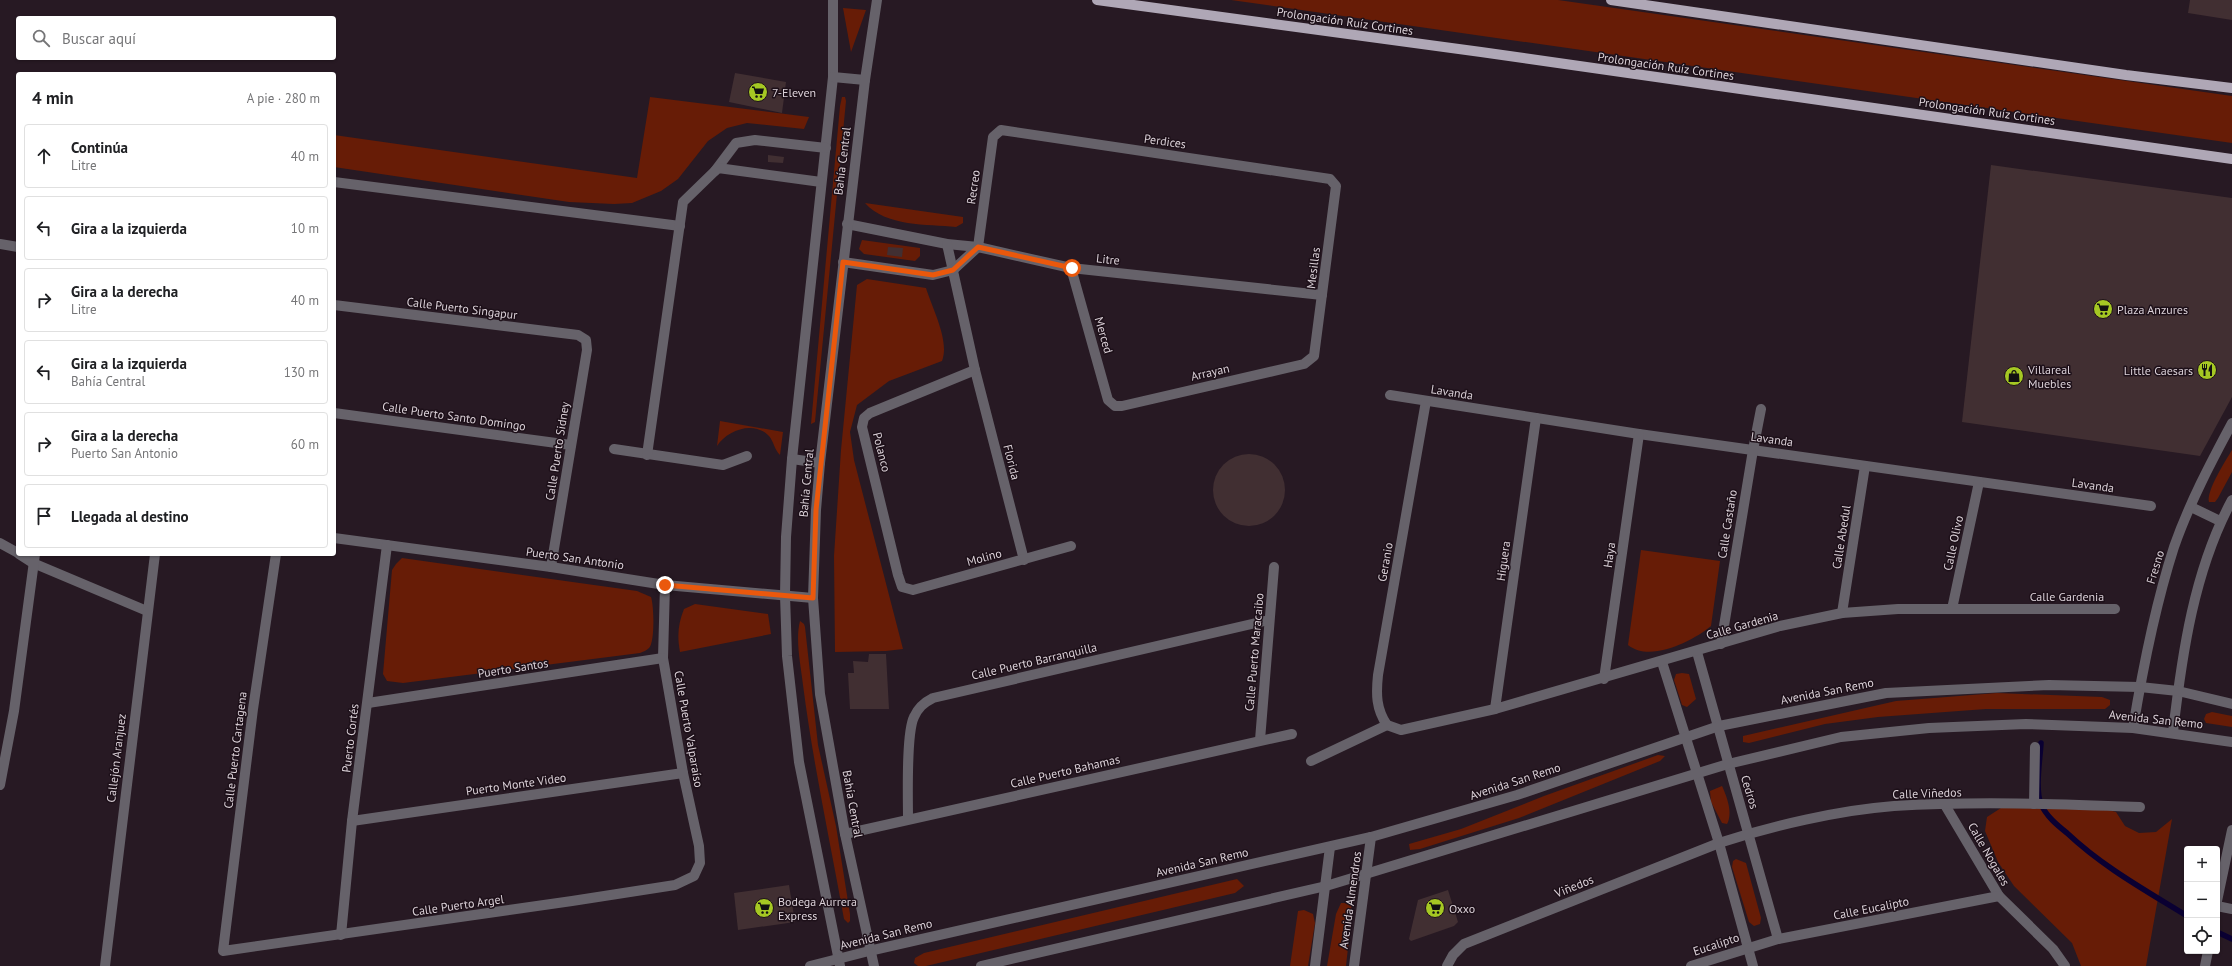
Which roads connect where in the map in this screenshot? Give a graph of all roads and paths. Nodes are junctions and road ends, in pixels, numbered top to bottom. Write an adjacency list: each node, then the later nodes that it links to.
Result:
1 (833, 0): 5 (street, Bahía Central)
2 (877, 0): 6 (street, Bahía Central)
3 (1097, 0): 10 (main road, Prolongación Ruíz Cortines)
4 (1611, 0): 7 (main road)
5 (833, 77): 6 (street); 9 (street, Bahía Central)
6 (865, 80): 15 (street, Bahía Central)
7 (2232, 88)
8 (997, 132): 12 (street, Perdices); 20 (street, Recreo)
9 (826, 148): 11 (street); 14 (street, Bahía Central)
10 (2232, 159)
11 (718, 168): 14 (street); 16 (street)
12 (1330, 179): 24 (street, Mesillas)
13 (336, 182): 16 (street)
14 (822, 182): 42 (street, Bahía Central)
15 (847, 224): 18 (street, Litre); 21 (street, Bahía Central)
16 (680, 226): 40 (street)
17 (0, 244): 19 (street)
18 (947, 244): 20 (street, Litre); 23 (street, Florida)
19 (16, 247)
20 (978, 247): 22 (street, Litre); 23 (street)
21 (843, 262): 23 (street); 43 (street, Bahía Central)
22 (1072, 268): 24 (street, Litre); 31 (street, Merced)
23 (953, 270): 28 (street, Florida)
24 (1322, 295): 27 (street, Mesillas)
25 (336, 305): 26 (street, Calle Puerto Singapur)
26 (586, 340): 37 (street, Calle Puerto Sidney)
27 (1310, 360): 31 (street, Arrayan)
28 (975, 370): 58 (street, Florida); 62 (street, Polanco)
29 (1390, 395): 30 (street, Lavanda)
30 (1426, 401): 34 (street, Lavanda); 80 (street, Geranio)
31 (1115, 406)
32 (1761, 409): 39 (street, Calle Castaño)
33 (336, 413): 37 (street, Calle Puerto Santo Domingo)
34 (1536, 418): 36 (street, Lavanda); 79 (street, Higuera)
35 (2232, 423): 48 (street, Fresno)
36 (1639, 434): 39 (street, Lavanda); 74 (street, Haya)
37 (571, 445): 59 (street, Calle Puerto Sidney)
38 (614, 449): 40 (street)
39 (1753, 450): 44 (street, Lavanda); 70 (street, Calle Castaño)
40 (647, 455): 41 (street)
41 (747, 456)
42 (792, 459): 43 (street); 63 (street, Bahía Central)
43 (820, 463): 64 (street, Bahía Central)
44 (1865, 466): 45 (street, Lavanda); 68 (street, Calle Abedul)
45 (1980, 482): 47 (street, Lavanda); 65 (street, Calle Olivo)
46 (2232, 500): 49 (street)
47 (2151, 506)
48 (2191, 507): 49 (street); 75 (street, Fresno)
49 (2220, 521): 76 (street)
50 (336, 538): 52 (street, Puerto San Antonio)
51 (0, 543): 54 (street)
52 (386, 545): 59 (street, Puerto San Antonio); 77 (street, Puerto Cortés)
53 (1072, 546): 58 (street, Molino)
54 (16, 553)
55 (155, 556): 67 (street, Callejón Aranjuez)
56 (276, 556): 115 (street, Calle Puerto Cartagena)
57 (34, 558): 67 (street); 93 (street)
58 (1024, 560): 62 (street, Molino)
59 (551, 567): 61 (street, Puerto San Antonio)
60 (1274, 567): 69 (street, Calle Puerto Maracaibo)
61 (665, 585): 63 (street, Puerto San Antonio); 72 (street, Calle Puerto Valparaíso)
62 (902, 587)
63 (785, 595): 64 (street, Puerto San Antonio); 118 (street, Bahía Central)
64 (813, 598): 101 (street, Bahía Central)
65 (1952, 609): 66 (street, Calle Gardenia); 68 (street, Calle Gardenia)
66 (2115, 609)
67 (147, 611): 119 (street, Callejón Aranjuez)
68 (1842, 613): 70 (street, Calle Gardenia)
69 (1269, 620): 86 (street, Calle Puerto Maracaibo); 97 (street, Calle Puerto Barranquilla)
70 (1721, 644): 71 (street, Calle Gardenia)
71 (1697, 652): 73 (street, Calle Gardenia); 81 (street, Cedros)
72 (663, 658): 77 (street, Puerto Santos); 91 (street, Calle Puerto Valparaíso)
73 (1662, 662): 74 (street, Calle Gardenia); 85 (street)
74 (1604, 678): 79 (street, Calle Gardenia)
75 (2140, 687): 76 (street, Avenida San Remo); 81 (street, Avenida San Remo); 82 (street, Fresno)
76 (2178, 692): 78 (street, Avenida San Remo); 83 (street)
77 (368, 703): 98 (street, Puerto Cortés)
78 (2232, 704)
79 (1495, 708): 80 (street, Calle Gardenia)
80 (1387, 725): 89 (street)
81 (1719, 726): 85 (street, Avenida San Remo); 90 (street, Cedros)
82 (2133, 728): 83 (street, Avenida San Remo); 90 (street, Avenida San Remo)
83 (2173, 732): 87 (street, Avenida San Remo)
84 (1292, 734): 86 (street, Calle Puerto Bahamas)
85 (1686, 737): 92 (street); 102 (street, Avenida San Remo)
86 (1260, 740): 97 (street, Calle Puerto Bahamas)
87 (2232, 742)
88 (2035, 747): 94 (street)
89 (1310, 762)
90 (1728, 764): 92 (street, Avenida San Remo); 100 (street, Cedros)
91 (683, 773): 98 (street, Puerto Monte Video); 106 (street, Calle Puerto Valparaíso)
92 (1697, 774): 103 (street); 105 (street, Avenida San Remo)
93 (0, 785)
94 (2034, 804): 95 (street, Calle Viñedos); 96 (street, Calle Viñedos)
95 (1945, 805): 100 (street, Calle Viñedos); 109 (street, Calle Nogales)
96 (2140, 807)
97 (908, 819): 101 (street, Calle Puerto Bahamas)
98 (352, 821): 112 (street, Puerto Cortés)
99 (2232, 830): 108 (street)
100 (1749, 833): 103 (street, Calle Viñedos); 113 (street, Cedros)
101 (845, 834): 116 (street, Bahía Central)
102 (1371, 837): 104 (street, Avenida San Remo); 105 (street, Avenida Almendros)
103 (1719, 843): 114 (street); 125 (street, Viñedos)
104 (1330, 847): 107 (street); 116 (street, Avenida San Remo)
105 (1368, 875): 107 (street, Avenida San Remo); 124 (street, Avenida Almendros)
106 (694, 876): 112 (street, Calle Puerto Argel)
107 (1326, 886): 122 (street, Avenida San Remo); 123 (street)
108 (2220, 887)
109 (1999, 896): 113 (street, Calle Eucalipto); 128 (street, Calle Nogales)
110 (2220, 907): 111 (street)
111 (2232, 909)
112 (342, 935): 115 (street, Calle Puerto Argel)
113 (1778, 939): 114 (street, Calle Eucalipto)
114 (1748, 947): 126 (street, Eucalipto); 127 (street)
115 (223, 951)
116 (869, 951): 118 (street, Avenida San Remo); 121 (street, Bahía Central)
117 (2207, 954): 129 (street)
118 (839, 963): 120 (street, Avenida San Remo)
119 (105, 966)
120 (810, 966)
121 (874, 966)
122 (981, 966)
123 (1315, 966)
124 (1354, 966)
125 (1447, 966)
126 (1691, 966)
127 (1753, 966)
128 (2065, 966)
129 (2205, 966)

